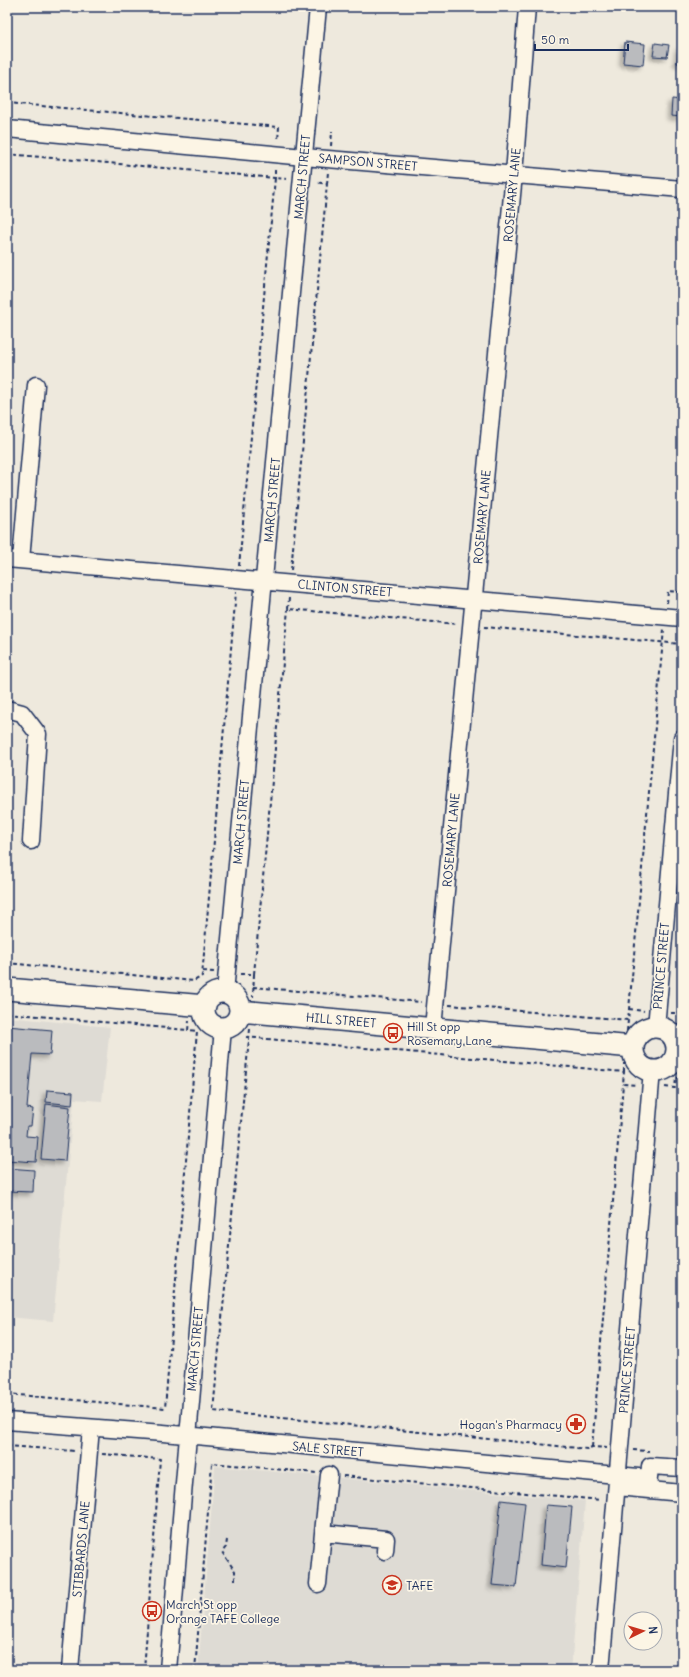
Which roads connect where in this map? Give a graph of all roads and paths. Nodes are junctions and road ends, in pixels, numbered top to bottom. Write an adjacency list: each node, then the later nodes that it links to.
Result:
1 (318, 7): 7 (street, MARCH STREET)
2 (527, 7): 8 (street, ROSEMARY LANE)
3 (7, 103): 4 (path)
4 (279, 127)
5 (7, 129): 7 (street, SAMPSON STREET)
6 (7, 154): 9 (path)
7 (304, 156): 8 (street, SAMPSON STREET); 16 (street, MARCH STREET)
8 (514, 174): 10 (street, SAMPSON STREET); 19 (street, ROSEMARY LANE)
9 (275, 178)
10 (682, 189)
11 (36, 385): 14 (street)
12 (240, 554): 15 (path)
13 (292, 558): 17 (path)
14 (14, 559): 15 (street, CLINTON STREET)
15 (238, 579): 16 (street, CLINTON STREET); 30 (path)
16 (264, 581): 17 (street, CLINTON STREET); 33 (street, MARCH STREET)
17 (290, 584): 19 (street, CLINTON STREET); 20 (path)
18 (682, 592): 21 (path)
19 (474, 600): 21 (street, CLINTON STREET); 23 (street, ROSEMARY LANE)
20 (288, 609): 23 (path); 31 (path)
21 (665, 617): 22 (street, CLINTON STREET); 24 (path)
22 (682, 618)
23 (472, 626): 24 (path); 42 (street, ROSEMARY LANE)
24 (663, 642): 25 (path); 45 (path)
25 (682, 644)
26 (7, 709): 28 (street)
27 (682, 738): 40 (street, PRINCE STREET)
28 (31, 841)
29 (7, 963): 32 (path)
30 (202, 971): 32 (path); 33 (path)
31 (254, 974): 33 (path); 37 (path)
32 (194, 981): 35 (path)
33 (226, 983): 35 (main road); 37 (main road)
34 (7, 989): 35 (main road)
35 (198, 1006): 41 (main road); 43 (path)
36 (682, 1007): 39 (path)
37 (246, 1012): 41 (main road); 42 (main road, HILL STREET); 44 (path)
38 (7, 1013): 43 (path)
39 (681, 1013)
40 (656, 1027): 45 (main road); 46 (main road)
41 (223, 1028): 54 (street, MARCH STREET)
42 (433, 1028): 45 (main road, HILL STREET)
43 (188, 1030): 51 (path)
44 (247, 1037): 47 (path); 50 (path)
45 (630, 1046): 47 (path); 48 (main road)
46 (679, 1052): 48 (main road)
47 (624, 1072): 50 (path)
48 (651, 1078): 49 (path); 50 (path); 59 (street, PRINCE STREET)
49 (682, 1078)
50 (623, 1084)
51 (7, 1394)
52 (7, 1421): 53 (street, SALE STREET)
53 (91, 1428): 54 (street, SALE STREET); 66 (street, STIBBARDS LANE)
54 (188, 1436): 59 (street, SALE STREET); 68 (street, MARCH STREET)
55 (160, 1459): 67 (path)
56 (682, 1468): 58 (street)
57 (329, 1474): 59 (path); 61 (street); 69 (path)
58 (648, 1484): 59 (street, SALE STREET); 60 (street, SALE STREET)
59 (617, 1488): 70 (street, PRINCE STREET)
60 (682, 1494)
61 (323, 1533): 63 (street); 65 (street)
62 (227, 1540): 64 (path)
63 (385, 1551)
64 (235, 1580)
65 (318, 1584)
66 (70, 1670)
67 (144, 1670)
68 (168, 1670)
69 (195, 1670)
70 (601, 1670)

